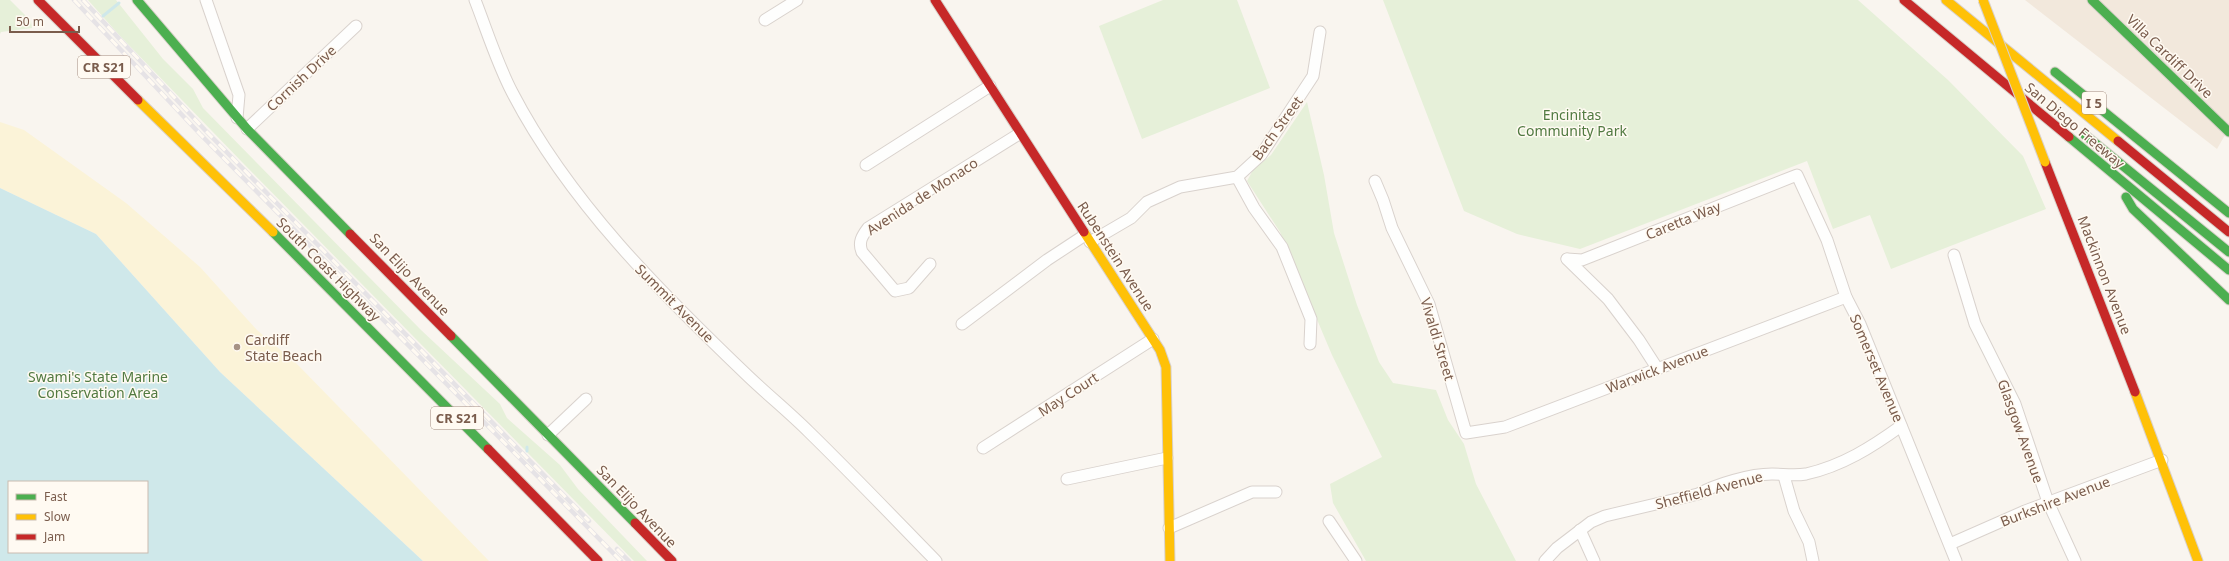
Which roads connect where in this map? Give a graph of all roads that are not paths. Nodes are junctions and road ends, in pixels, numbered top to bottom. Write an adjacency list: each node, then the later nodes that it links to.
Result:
1 (38, 0): 60 (main road, South Coast Highway / CR S21)
2 (137, 0): 22 (main road, San Elijo Avenue)
3 (206, 0): 22 (street)
4 (475, 0): 62 (street, Summit Avenue)
5 (797, 0): 12 (street)
6 (935, 0): 18 (main road, Rubenstein Avenue)
7 (1904, 0): 30 (main road, San Diego Freeway)
8 (1946, 0): 33 (main road)
9 (1983, 0): 51 (main road, Mackinnon Avenue, bridge)
10 (2092, 0): 25 (main road, Villa Cardiff Drive)
11 (1974, 5): 14 (main road)
12 (765, 20)
13 (356, 26): 23 (street, Cornish Drive)
14 (2004, 30)
15 (1320, 32): 29 (street, Bach Street)
16 (1998, 64): 19 (main road)
17 (2048, 65): 32 (main road, San Diego Freeway / I 5)
18 (990, 86): 26 (main road, Rubenstein Avenue); 27 (street)
19 (2026, 88)
20 (2037, 97): 21 (main road)
21 (2048, 107)
22 (237, 118): 23 (main road, San Elijo Avenue)
23 (247, 129): 48 (main road, San Elijo Avenue)
24 (2078, 130): 35 (main road)
25 (2229, 132)
26 (1019, 134): 34 (main road, Rubenstein Avenue); 37 (street, Avenida de Monaco)
27 (866, 165)
28 (1797, 175): 39 (street, Somerset Avenue); 44 (street, Caretta Way)
29 (1237, 177): 34 (street); 43 (street)
30 (2115, 178): 38 (main road, San Diego Freeway); 40 (main road)
31 (1375, 181): 47 (street, Vivaldi Street)
32 (2229, 212)
33 (2229, 232)
34 (1087, 239): 41 (street); 42 (main road, Rubenstein Avenue)
35 (2229, 252)
36 (1954, 255): 55 (street, Glasgow Avenue)
37 (930, 264)
38 (2229, 270)
39 (1846, 297): 44 (street, Warwick Avenue); 46 (street, Somerset Avenue)
40 (2229, 300)
41 (962, 324)
42 (1153, 339): 49 (street, May Court); 50 (main road, Rubenstein Avenue)
43 (1310, 344)
44 (1657, 368): 47 (street, Warwick Avenue)
45 (586, 399): 48 (street)
46 (1901, 426): 52 (street, Sheffield Avenue); 59 (street, Somerset Avenue)
47 (1466, 433)
48 (548, 435): 61 (main road, San Elijo Avenue)
49 (983, 448)
50 (1167, 458): 53 (street); 57 (main road, Rubenstein Avenue)
51 (2162, 460): 55 (street, Burkshire Avenue); 70 (main road, Mackinnon Avenue)
52 (1784, 476): 58 (street, Sheffield Avenue); 67 (street)
53 (1068, 479)
54 (1276, 492): 57 (street)
55 (2048, 502): 59 (street, Burkshire Avenue); 69 (street, Glasgow Avenue)
56 (1329, 521): 64 (street)
57 (1168, 528): 63 (main road, Rubenstein Avenue)
58 (1580, 530): 65 (street, Sheffield Avenue); 66 (street)
59 (1950, 544): 68 (street, Somerset Avenue)
60 (598, 561)
61 (672, 561)
62 (936, 561)
63 (1171, 561)
64 (1356, 561)
65 (1545, 561)
66 (1594, 561)
67 (1813, 561)
68 (1956, 561)
69 (2075, 561)
70 (2198, 561)

